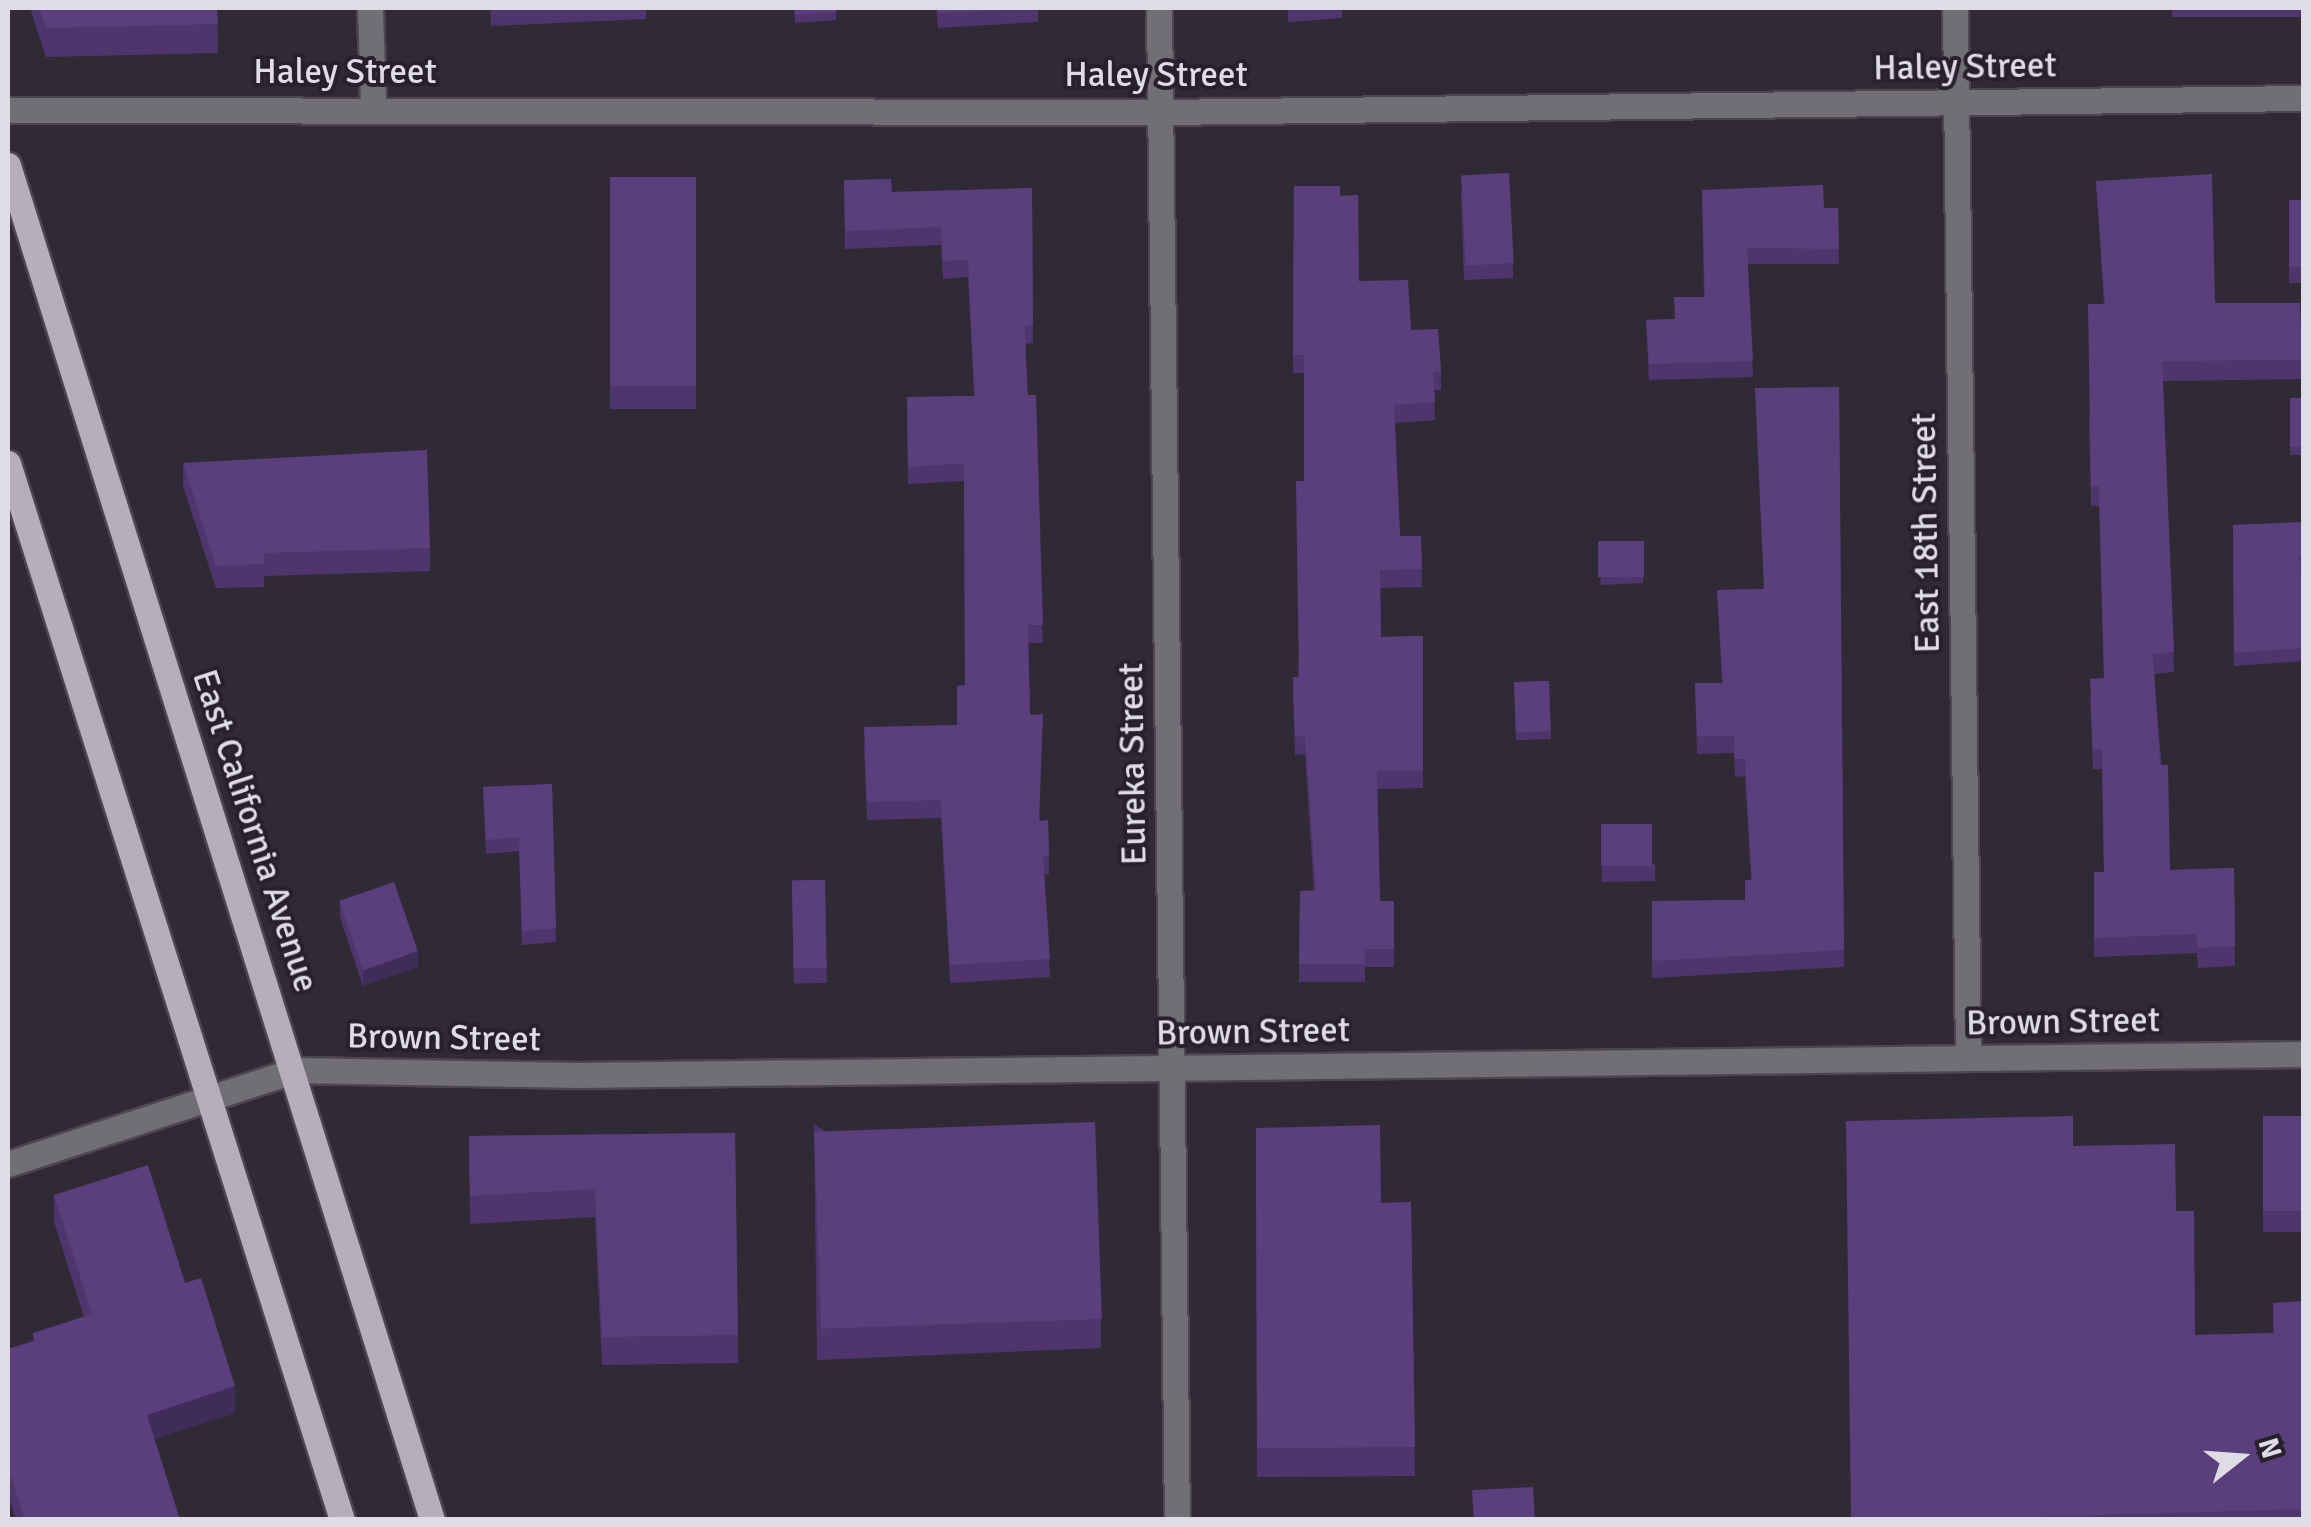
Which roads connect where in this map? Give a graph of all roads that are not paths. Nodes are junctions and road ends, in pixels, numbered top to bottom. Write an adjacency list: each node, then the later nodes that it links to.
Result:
1 (370, 8): 6 (street)
2 (1159, 8): 8 (street, Eureka Street)
3 (1955, 8): 5 (street, East 18th Street)
4 (2304, 98): 5 (street, Haley Street)
5 (1956, 102): 8 (street, Haley Street); 12 (street, East 18th Street)
6 (373, 106): 7 (street, Haley Street); 8 (street, Haley Street)
7 (8, 110)
8 (1160, 112): 13 (street, Eureka Street)
9 (8, 165): 14 (main road, East California Avenue)
10 (8, 464): 15 (main road)
11 (2304, 1054): 12 (street, Brown Street)
12 (1968, 1058): 13 (street, Brown Street)
13 (1172, 1068): 14 (street, Brown Street); 19 (street, Eureka Street)
14 (296, 1070): 15 (street, Brown Street); 18 (main road, East California Avenue)
15 (209, 1100): 16 (street, Brown Street); 17 (main road)
16 (8, 1164)
17 (342, 1520)
18 (432, 1520)
19 (1177, 1520)

